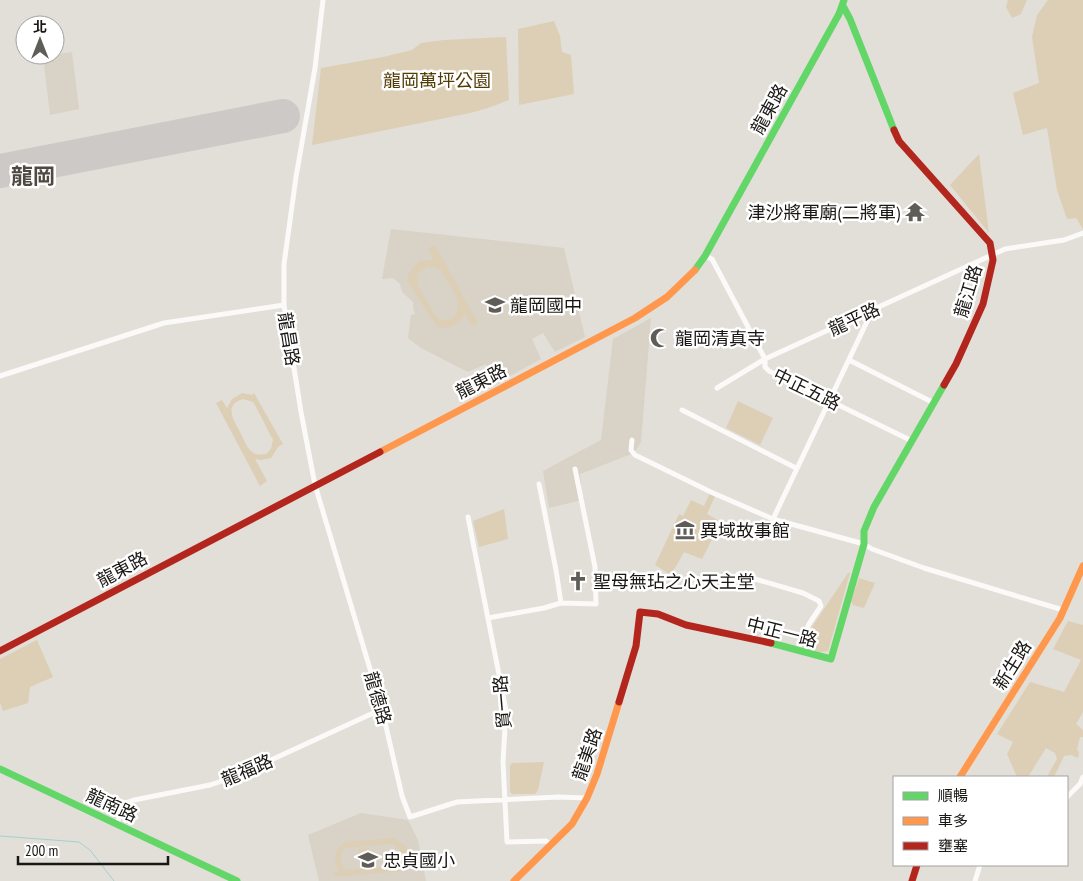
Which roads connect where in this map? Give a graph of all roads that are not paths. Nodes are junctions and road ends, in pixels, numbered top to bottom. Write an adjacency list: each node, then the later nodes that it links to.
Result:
1 (322, 0): 6 (street, 龍昌路)
2 (844, 3): 4 (street, 龍江路); 5 (street, 龍東路)
3 (1083, 233): 4 (street, 龍平路)
4 (993, 254): 7 (street, 龍平路); 13 (street, 龍江路)
5 (704, 256): 8 (street, 中正五路); 20 (street, 龍東路)
6 (284, 305): 10 (street); 20 (street, 龍昌路)
7 (872, 310): 8 (street, 龍平路); 9 (street)
8 (765, 359): 11 (street, 龍平路); 12 (street, 中正五路)
9 (849, 360): 12 (street); 13 (street)
10 (0, 376)
11 (717, 388)
12 (830, 400): 16 (street, 中正五路); 17 (street)
13 (934, 403): 16 (street, 龍江路)
14 (682, 410): 17 (street)
15 (632, 440): 22 (street)
16 (912, 441): 23 (street, 龍江路)
17 (796, 468): 22 (street)
18 (575, 469): 26 (street)
19 (539, 484): 26 (street)
20 (315, 485): 31 (street, 龍東路); 32 (street, 龍德路)
21 (468, 517): 29 (street, 貿一路)
22 (773, 519): 23 (street)
23 (864, 544): 27 (street); 30 (street, 中正一路)
24 (1083, 566): 27 (street, 新生路)
25 (738, 574): 30 (street)
26 (561, 603): 29 (street)
27 (1063, 610): 34 (street, 新生路)
28 (640, 612): 30 (street, 中正一路); 37 (street, 龍美路)
29 (488, 618): 38 (street, 貿一路)
30 (798, 649)
31 (0, 651)
32 (382, 709): 38 (street, 龍德路); 39 (street, 龍福路)
33 (0, 770): 39 (street, 龍南路)
34 (961, 776)
35 (1083, 777): 36 (street)
36 (1068, 796)
37 (587, 798): 38 (street); 40 (street, 龍美路)
38 (505, 799): 40 (street, 貿一路)
39 (117, 823): 43 (street, 龍南路)
40 (552, 845): 44 (street, 龍美路)
41 (917, 866): 45 (street)
42 (980, 866): 46 (street)
43 (237, 881)
44 (514, 881)
45 (912, 881)
46 (975, 881)

